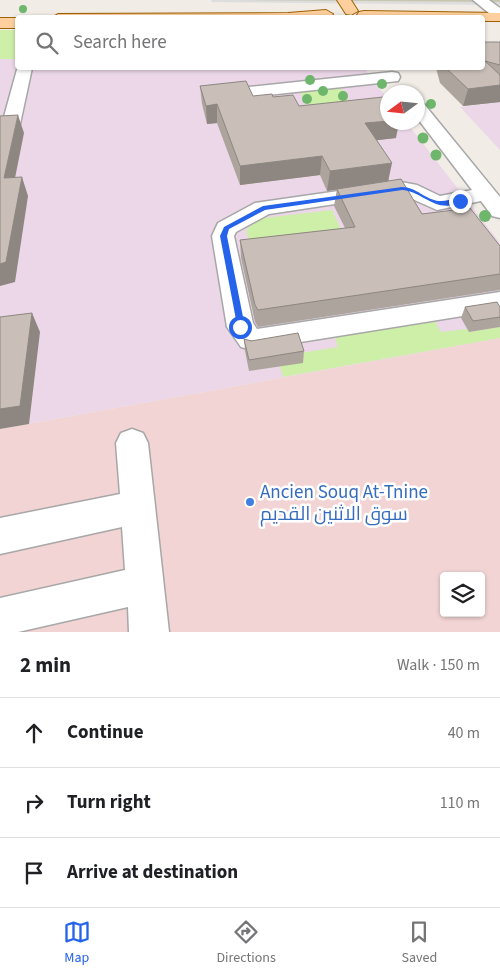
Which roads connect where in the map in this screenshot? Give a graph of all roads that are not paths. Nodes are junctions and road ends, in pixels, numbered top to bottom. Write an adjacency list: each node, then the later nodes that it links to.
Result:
1 (480, 0): 6 (street)
2 (343, 11): 3 (main road); 4 (main road)
3 (306, 15)
4 (469, 15)
5 (485, 16): 6 (main road)
6 (500, 16)
7 (0, 18): 8 (main road)
8 (15, 18)
9 (485, 22): 10 (main road)
10 (500, 22)
11 (0, 23): 12 (main road)
12 (15, 23)
13 (24, 70): 17 (street)
14 (392, 77): 15 (street)
15 (230, 94)
16 (425, 117): 18 (street)
17 (11, 124)
18 (486, 194): 19 (street); 20 (street)
19 (500, 210)
20 (500, 301)
21 (132, 443): 22 (street)
22 (137, 507): 23 (street); 24 (street)
23 (0, 536)
24 (145, 584): 25 (street); 26 (street)
25 (0, 617)
26 (149, 632)

